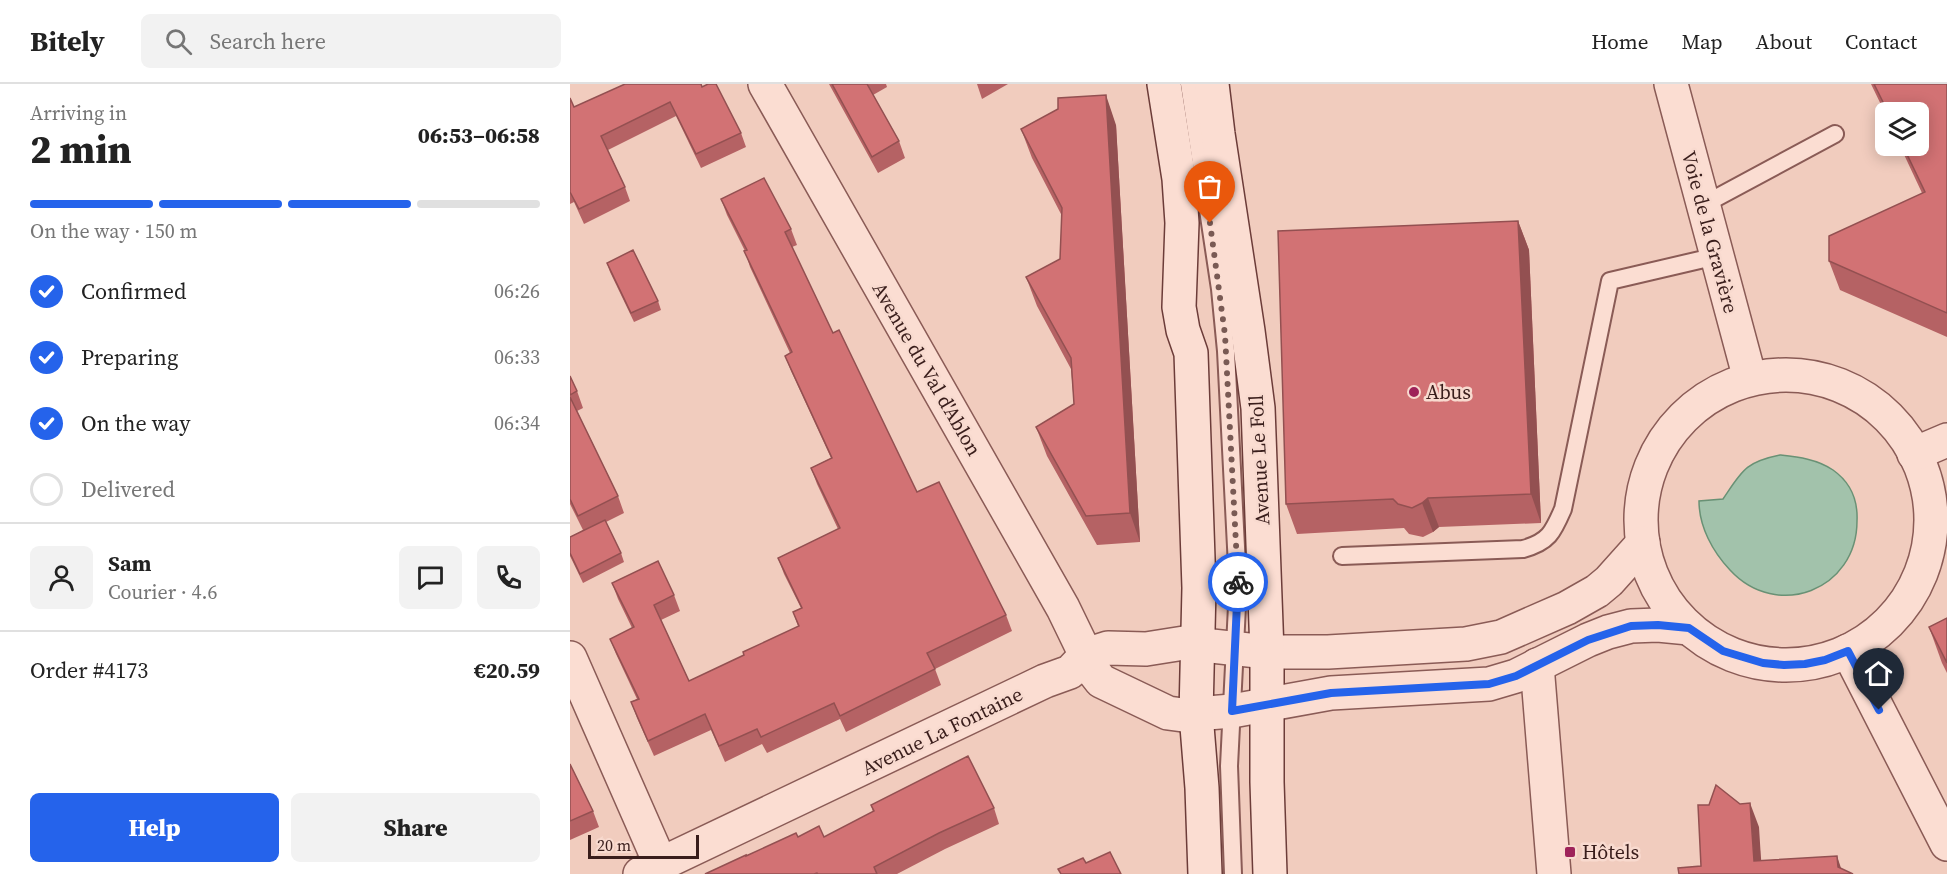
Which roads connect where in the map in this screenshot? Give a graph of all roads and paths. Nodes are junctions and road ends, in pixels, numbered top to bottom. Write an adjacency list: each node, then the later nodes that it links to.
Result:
1 (765, 84): 18 (street, Avenue du Val d'Ablon)
2 (1164, 84): 15 (street)
3 (1189, 84): 16 (lane, Avenue Le Foll)
4 (1212, 84): 16 (street, Avenue Le Foll)
5 (1671, 84): 7 (street, Voie de la Gravière)
6 (1835, 134): 7 (lane)
7 (1703, 206): 8 (street, Voie de la Gravière)
8 (1717, 256): 9 (street, Voie de la Gravière); 13 (lane)
9 (1750, 380): 11 (street); 12 (street)
10 (1947, 440): 11 (street)
11 (1914, 454): 17 (street)
12 (1643, 543): 14 (street); 16 (street)
13 (1342, 556)
14 (1689, 628): 17 (street); 20 (street)
15 (1198, 644): 16 (street); 18 (street); 23 (street)
16 (1251, 651): 21 (street, Avenue Le Foll); 22 (lane, Avenue Le Foll)
17 (1848, 651): 24 (street)
18 (1086, 655): 23 (street); 25 (street, Avenue La Fontaine)
19 (570, 658): 25 (street)
20 (1537, 665): 21 (street); 29 (street)
21 (1267, 705): 22 (street); 28 (street, Avenue Le Foll)
22 (1232, 711): 23 (street); 27 (lane, Avenue Le Foll)
23 (1196, 714): 26 (street)
24 (1947, 844)
25 (651, 869)
26 (1205, 874)
27 (1233, 874)
28 (1269, 874)
29 (1554, 874)

